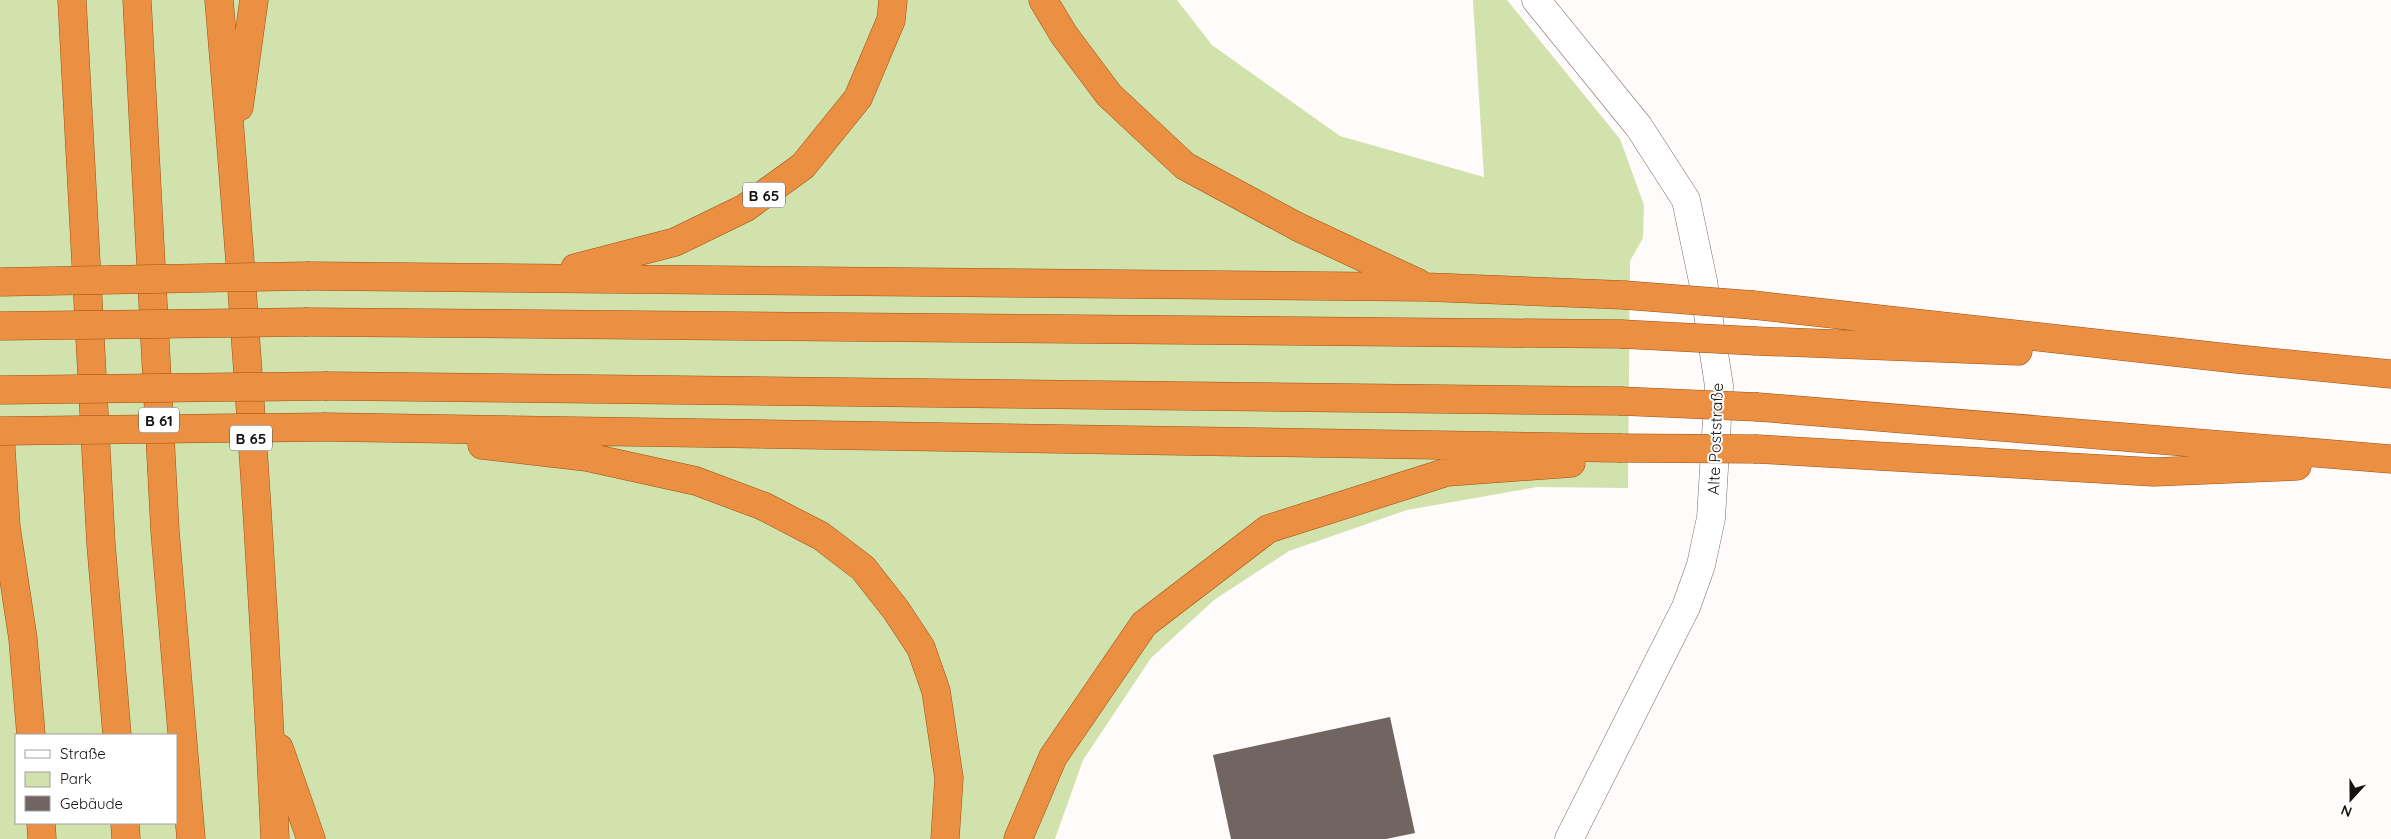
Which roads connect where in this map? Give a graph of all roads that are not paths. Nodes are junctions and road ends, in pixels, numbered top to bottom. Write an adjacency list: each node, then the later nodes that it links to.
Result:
1 (72, 0): 24 (highway)
2 (137, 0): 29 (highway, B 61)
3 (218, 0): 8 (highway)
4 (254, 0): 8 (highway, B 65)
5 (894, 0): 9 (highway, B 65)
6 (1043, 0): 11 (highway)
7 (1536, 0): 34 (street, Alte Poststraße)
8 (232, 156): 22 (highway, B 65)
9 (539, 278): 10 (highway, B 65, bridge); 11 (highway)
10 (0, 282)
11 (1426, 287): 13 (highway, bridge)
12 (0, 326): 13 (highway, bridge)
13 (2237, 359): 14 (highway)
14 (2391, 374)
15 (0, 390): 19 (highway, bridge)
16 (326, 427): 17 (highway, bridge); 18 (highway); 32 (highway)
17 (0, 432): 20 (highway)
18 (1618, 453): 19 (highway, bridge); 33 (highway)
19 (2391, 460)
20 (6, 527): 21 (highway); 23 (highway)
21 (0, 594)
22 (270, 721): 30 (highway, B 65); 31 (highway)
23 (31, 734)
24 (117, 734)
25 (40, 824): 27 (highway)
26 (125, 824): 28 (highway)
27 (42, 839)
28 (126, 839)
29 (191, 839)
30 (275, 839)
31 (311, 839)
32 (944, 839)
33 (1018, 839)
34 (1569, 839)

